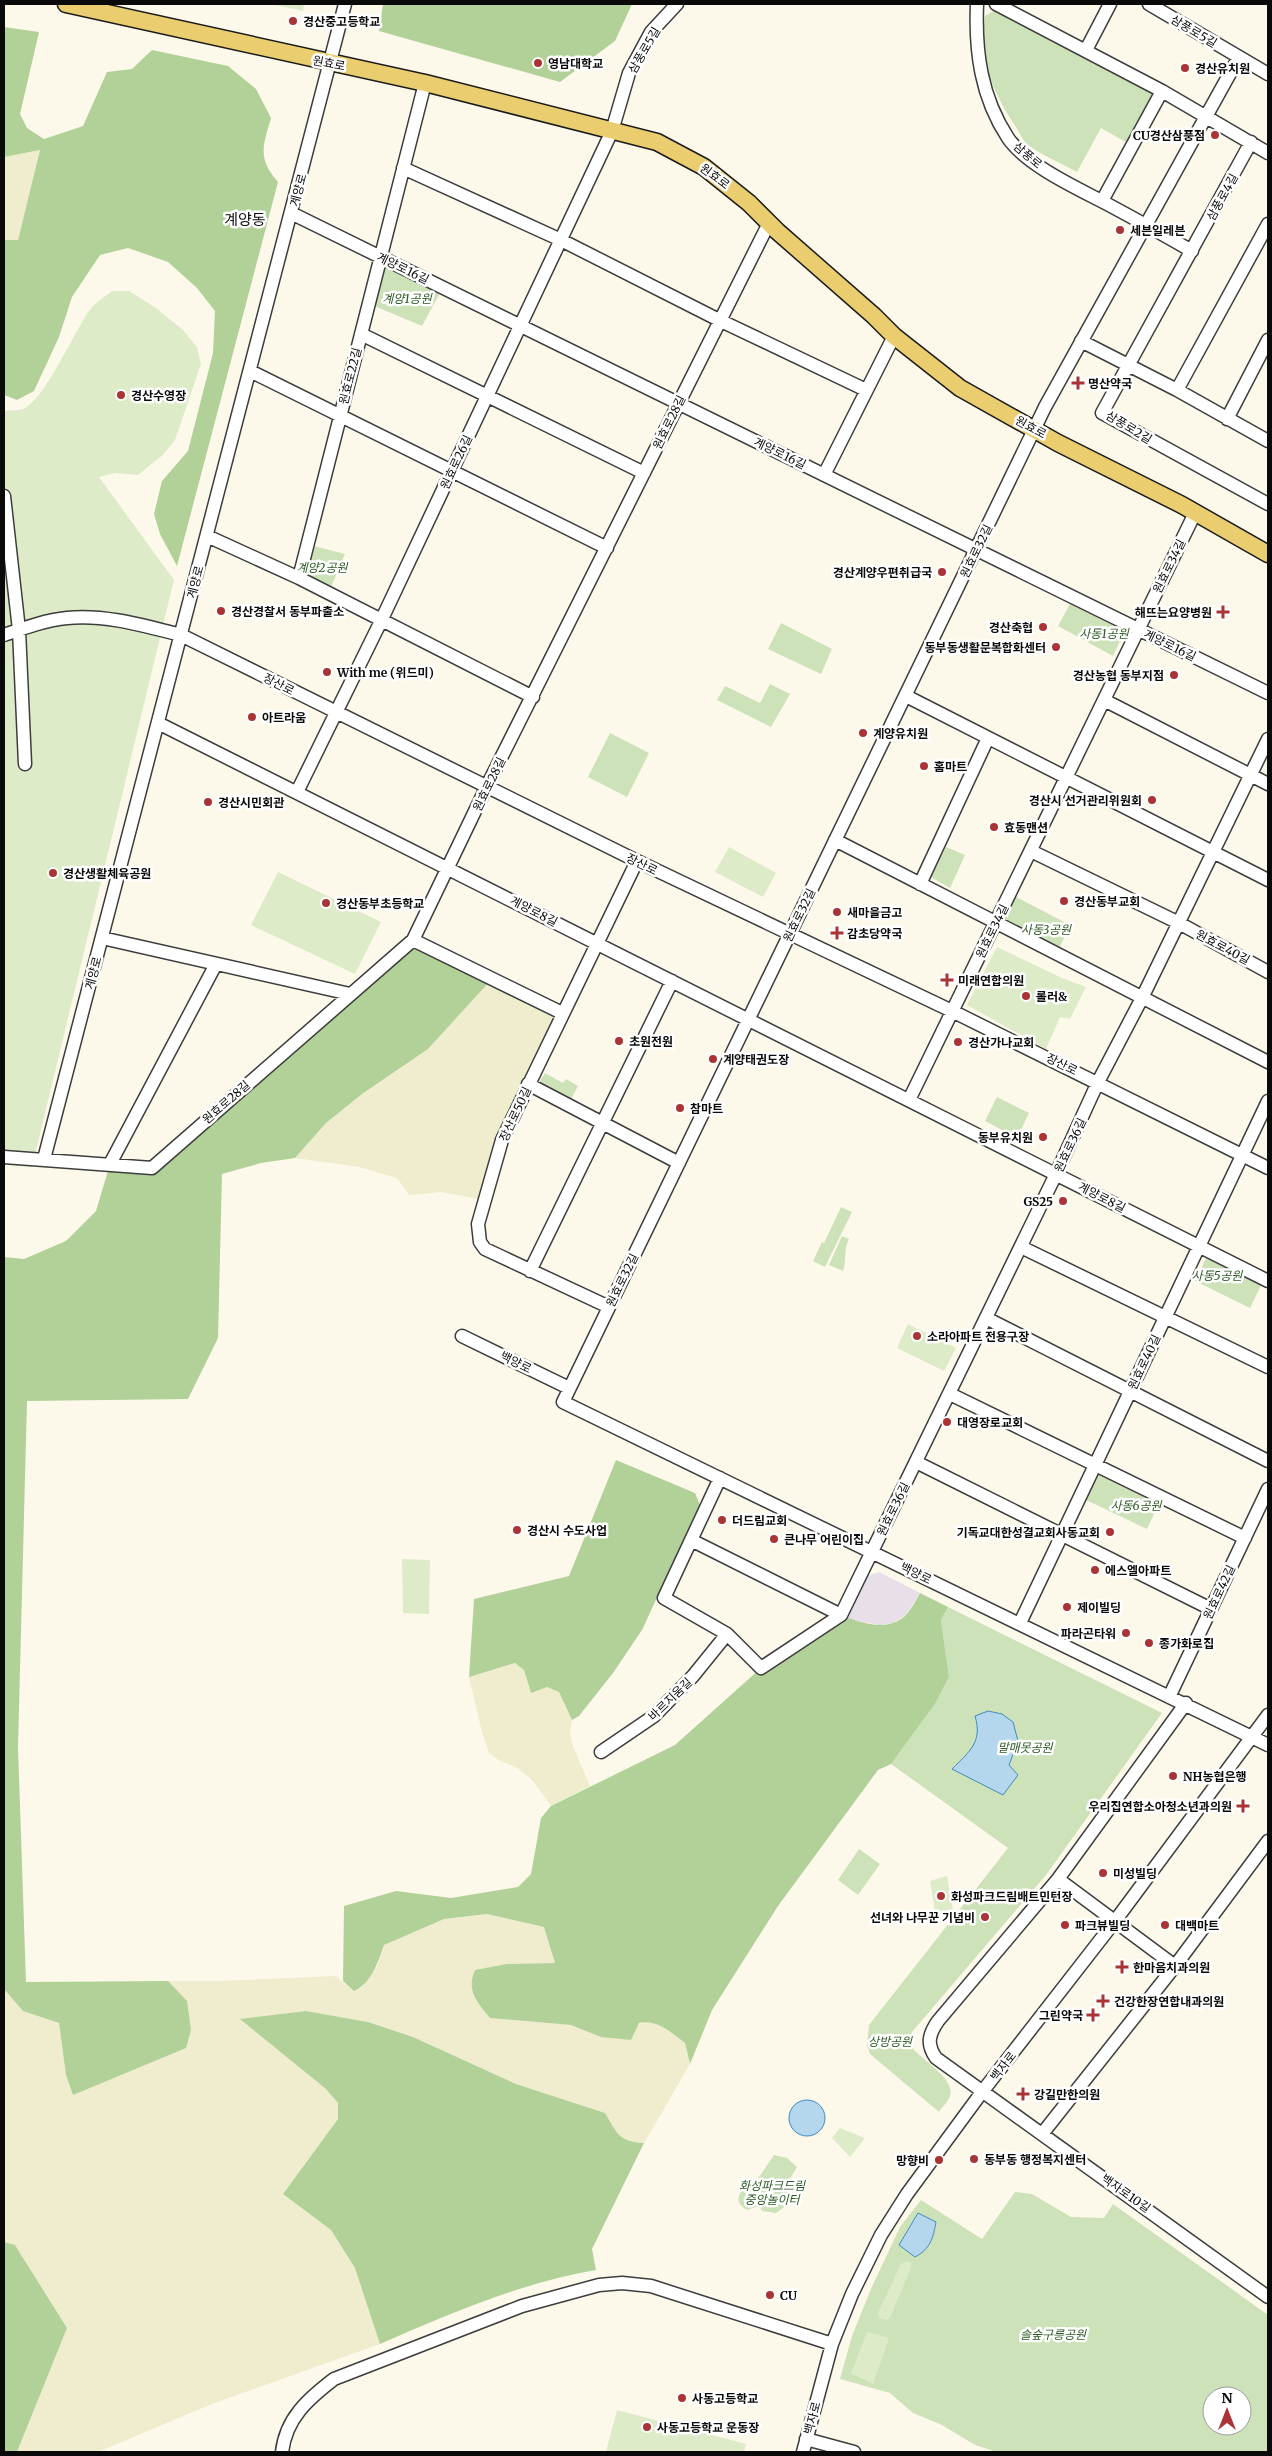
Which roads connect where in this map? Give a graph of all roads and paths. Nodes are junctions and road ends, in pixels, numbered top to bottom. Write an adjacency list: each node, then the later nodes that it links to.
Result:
1 (66, 4): 10 (main road, 원효로)
2 (345, 4): 10 (street, 계양로)
3 (677, 4): 15 (street, 삼풍로5길)
4 (977, 4): 19 (street, 삼풍로)
5 (996, 4): 8 (street)
6 (1110, 4): 8 (street)
7 (1149, 4): 9 (street, 삼풍로5길)
8 (1086, 50): 13 (street)
9 (1239, 57): 11 (street, 삼풍로5길); 14 (street)
10 (331, 62): 12 (main road, 원효로); 20 (street, 계양로)
11 (1268, 74)
12 (425, 83): 15 (main road, 원효로); 18 (street, 원효로22길)
13 (1162, 91): 14 (street); 19 (street)
14 (1207, 117): 16 (street); 23 (street)
15 (612, 131): 21 (main road, 원효로); 24 (street, 원효로26길)
16 (1251, 142): 17 (street); 25 (street, 삼풍로4길)
17 (1268, 152)
18 (403, 168): 24 (street); 26 (street, 원효로22길)
19 (1102, 201): 23 (street, 삼풍로)
20 (291, 213): 26 (street, 계양로16길); 34 (street, 계양로)
21 (769, 223): 27 (street, 원효로28길); 30 (main road, 원효로)
22 (1268, 224): 36 (street)
23 (1145, 225): 25 (street, 삼풍로); 32 (street)
24 (561, 240): 27 (street); 28 (street, 원효로26길)
25 (1192, 251): 33 (street, 삼풍로2길)
26 (381, 257): 28 (street, 계양로16길); 29 (street, 원효로22길)
27 (719, 320): 35 (street); 38 (street, 원효로28길)
28 (520, 326): 37 (street, 원효로26길); 38 (street, 계양로16길)
29 (361, 334): 37 (street); 39 (street, 원효로22길)
30 (894, 336): 35 (street); 41 (main road, 원효로)
31 (1268, 340): 40 (street)
32 (1081, 341): 33 (street); 41 (street)
33 (1128, 365): 36 (street); 47 (street, 삼풍로2길)
34 (250, 371): 39 (street); 49 (street, 계양로)
35 (866, 390): 45 (street)
36 (1176, 390): 40 (street)
37 (488, 395): 43 (street, 원효로26길); 44 (street)
38 (678, 403): 44 (street, 원효로28길); 45 (street, 계양로16길)
39 (340, 415): 43 (street); 53 (street, 원효로22길)
40 (1227, 419): 42 (street)
41 (1035, 428): 48 (main road, 원효로); 51 (street, 원효로32길)
42 (1268, 441)
43 (452, 470): 50 (street); 54 (street, 원효로26길)
44 (644, 473): 50 (street, 원효로28길)
45 (824, 474): 51 (street, 계양로16길)
46 (4, 496): 56 (street)
47 (1268, 504)
48 (1195, 513): 52 (main road, 원효로); 55 (street, 원효로34길)
49 (207, 536): 53 (street); 58 (street, 계양로)
50 (607, 548): 61 (street, 원효로28길)
51 (976, 550): 55 (street, 계양로16길); 60 (street, 원효로32길)
52 (1268, 554)
53 (299, 578): 54 (street)
54 (381, 621): 61 (street); 63 (street, 원효로26길)
55 (1138, 629): 59 (street, 계양로16길); 62 (street, 원효로34길)
56 (19, 630): 57 (street, 장산로); 58 (street, 장산로); 67 (street)
57 (4, 635)
58 (181, 635): 63 (street, 장산로); 64 (street, 계양로)
59 (1268, 693)
60 (906, 696): 65 (street); 73 (street, 원효로32길)
61 (533, 697): 71 (street, 원효로28길)
62 (1104, 700): 68 (street); 69 (street, 원효로34길)
63 (336, 713): 71 (street, 장산로); 72 (street, 원효로26길)
64 (158, 723): 72 (street, 계양로8길); 83 (street, 계양로)
65 (988, 738): 69 (street); 79 (street)
66 (1268, 739): 68 (street, 원효로36길)
67 (25, 764)
68 (1251, 775): 70 (street); 75 (street, 원효로36길)
69 (1066, 777): 74 (street, 원효로34길); 75 (street)
70 (1268, 784)
71 (487, 786): 76 (street, 장산로); 77 (street, 원효로28길)
72 (297, 792): 77 (street, 계양로8길)
73 (835, 840): 79 (street); 82 (street, 원효로32길)
74 (1031, 851): 80 (street, 원효로34길); 81 (street)
75 (1213, 852): 78 (street); 81 (street, 원효로36길)
76 (637, 861): 82 (street, 장산로); 85 (street, 장산로50길)
77 (448, 868): 84 (street, 원효로28길); 85 (street, 계양로8길)
78 (1268, 880)
79 (920, 884): 80 (street)
80 (996, 923): 90 (street); 91 (street, 원효로34길)
81 (1179, 923): 87 (street, 원효로40길); 90 (street, 원효로36길)
82 (789, 935): 91 (street, 장산로); 93 (street, 원효로32길)
83 (102, 938): 86 (street); 102 (street, 계양로)
84 (413, 940): 89 (street, 원효로28길); 92 (street)
85 (597, 943): 88 (street, 계양로8길); 92 (street, 장산로50길)
86 (216, 964): 89 (street); 104 (street)
87 (1268, 972)
88 (672, 981): 93 (street, 계양로8길); 99 (street)
89 (350, 994): 104 (street, 원효로28길)
90 (1142, 998): 94 (street); 95 (street, 원효로36길)
91 (952, 1011): 95 (street, 장산로); 97 (street)
92 (562, 1013): 96 (street, 장산로50길)
93 (748, 1019): 97 (street, 계양로8길); 103 (street, 원효로32길)
94 (1268, 1062)
95 (1098, 1082): 100 (street, 장산로); 106 (street, 원효로36길)
96 (528, 1084): 99 (street); 109 (street, 장산로50길)
97 (909, 1100): 106 (street, 계양로8길)
98 (1268, 1101): 100 (street, 원효로40길)
99 (602, 1123): 103 (street); 109 (street)
100 (1242, 1155): 105 (street, 장산로); 108 (street, 원효로40길)
101 (4, 1157): 102 (street, 원효로28길)
102 (44, 1159): 104 (street, 원효로28길)
103 (679, 1163): 111 (street, 원효로32길)
104 (110, 1164)
105 (1268, 1168)
106 (1056, 1174): 107 (street, 원효로36길); 108 (street, 계양로8길)
107 (1021, 1247): 112 (street, 원효로36길); 113 (street)
108 (1199, 1247): 110 (street, 계양로8길); 113 (street, 원효로40길)
109 (530, 1271): 111 (street, 장산로50길)
110 (1268, 1281)
111 (608, 1307): 116 (street, 원효로32길)
112 (986, 1318): 117 (street); 118 (street, 원효로36길)
113 (1165, 1318): 115 (street); 117 (street, 원효로40길)
114 (462, 1336): 116 (street, 백양로)
115 (1268, 1367)
116 (569, 1388): 119 (street, 원효로32길)
117 (1130, 1391): 120 (street); 122 (street, 원효로40길)
118 (950, 1394): 121 (street, 원효로36길); 122 (street)
119 (562, 1402): 123 (street, 백양로)
120 (1268, 1461)
121 (916, 1462): 125 (street); 128 (street, 원효로36길)
122 (1095, 1465): 125 (street, 원효로40길); 126 (street)
123 (720, 1478): 127 (street); 128 (street, 백양로)
124 (1268, 1489): 126 (street, 원효로42길)
125 (1062, 1534): 129 (street); 131 (street, 원효로40길)
126 (1245, 1538): 129 (street, 원효로42길)
127 (691, 1540): 130 (street); 132 (street)
128 (873, 1552): 130 (street, 원효로36길); 131 (street, 백양로)
129 (1211, 1609): 133 (street, 원효로42길)
130 (841, 1615): 132 (street)
131 (1020, 1623): 133 (street, 백양로)
132 (727, 1634): 138 (street, 바르지움길)
133 (1170, 1696): 134 (street, 백양로)
134 (1186, 1703): 136 (street, 백양로); 140 (street, 백자로10길)
135 (1268, 1715): 136 (street, 백자로)
136 (1254, 1736): 137 (street, 백양로); 141 (street, 백자로)
137 (1268, 1745)
138 (601, 1752)
139 (1268, 1841): 142 (street)
140 (1058, 1879): 141 (street); 143 (street, 백자로10길)
141 (1115, 1921): 142 (street); 143 (street, 백자로)
142 (1176, 1966): 144 (street)
143 (982, 2092): 144 (street, 백자로10길); 146 (street, 백자로)
144 (1042, 2134): 145 (street, 백자로10길)
145 (1268, 2297)
146 (832, 2344): 147 (street, 백자로); 148 (street)
147 (806, 2439): 149 (street, 백자로); 150 (street)
148 (282, 2452)
149 (803, 2452)
150 (854, 2452)

